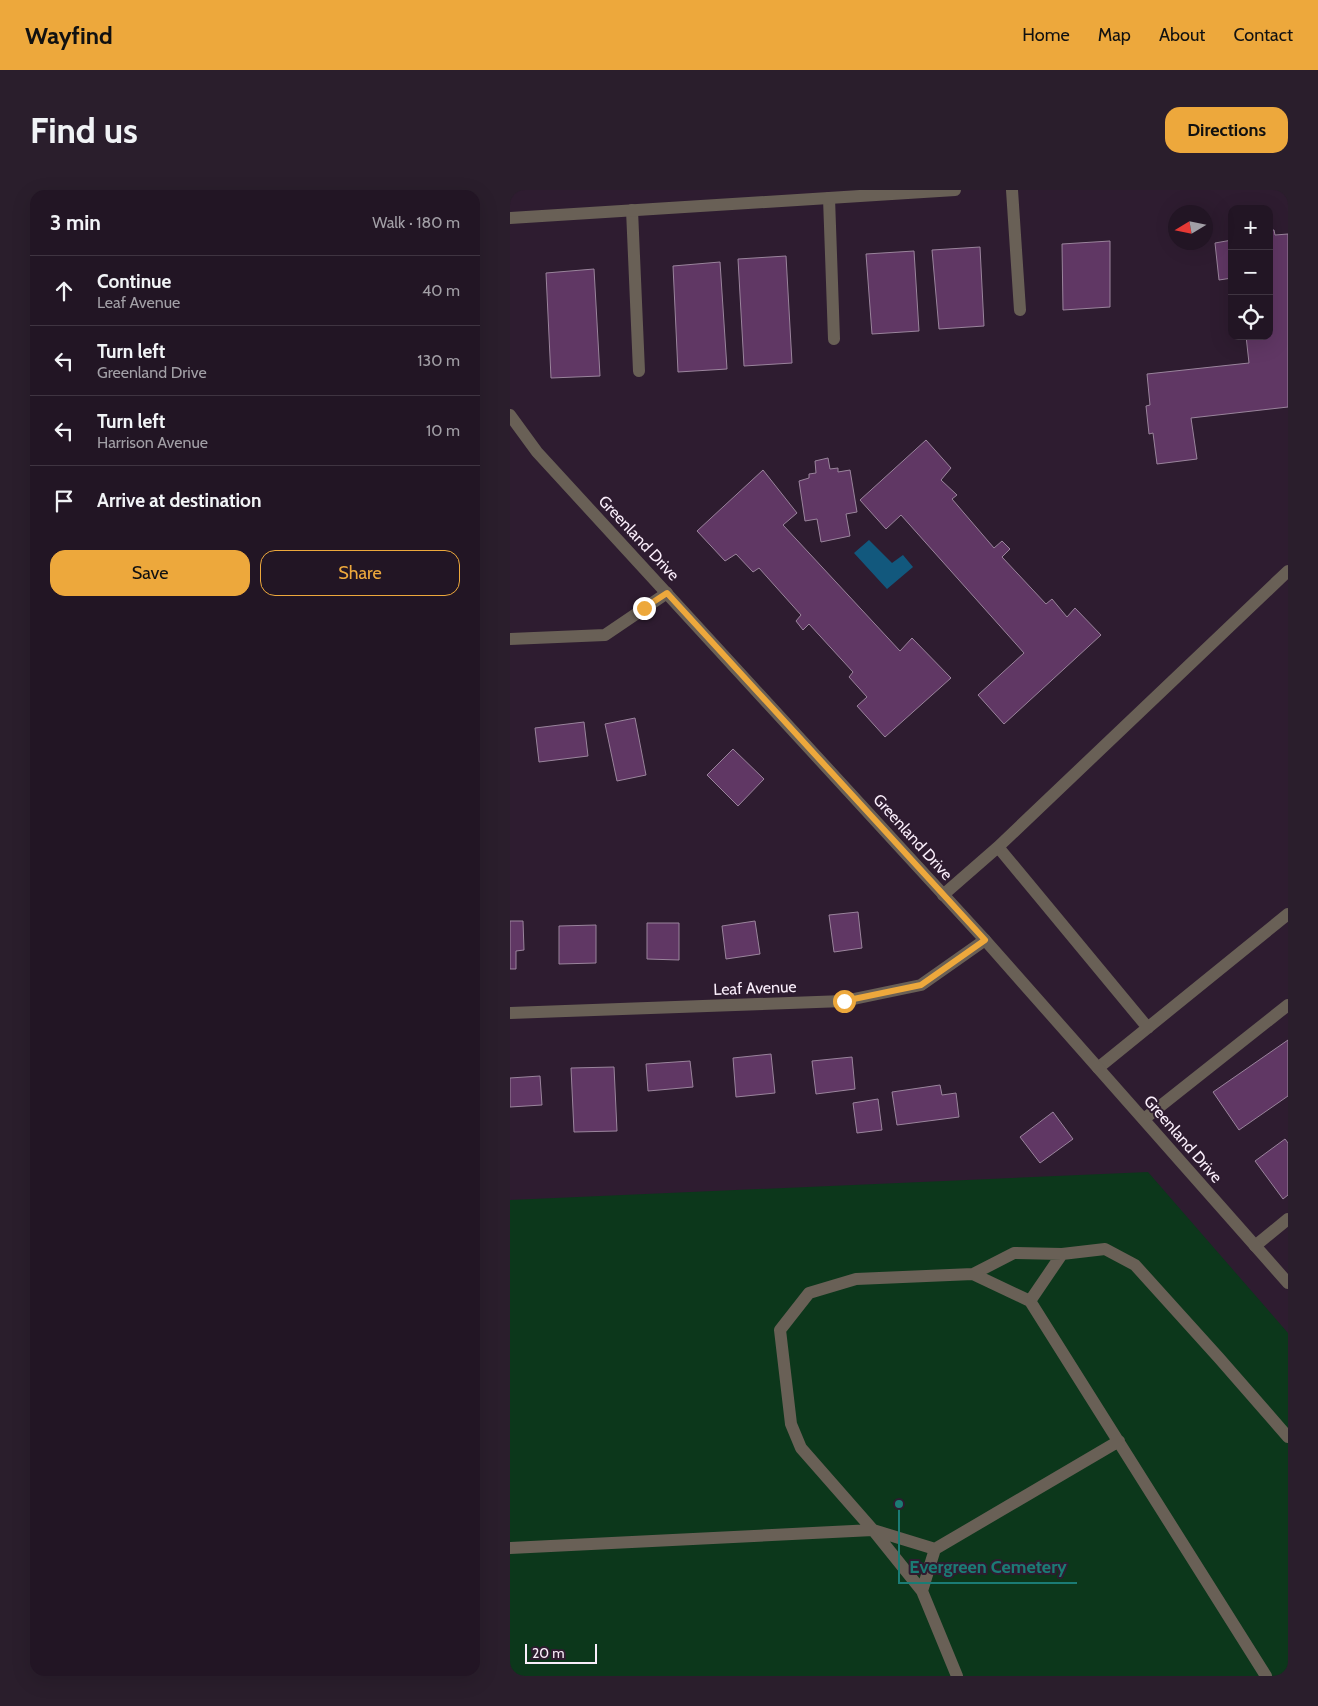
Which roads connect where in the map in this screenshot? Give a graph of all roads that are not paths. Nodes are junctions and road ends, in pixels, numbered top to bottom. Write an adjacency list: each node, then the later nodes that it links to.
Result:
1 (955, 190): 3 (street)
2 (1012, 190): 6 (street)
3 (829, 198): 4 (street); 7 (street)
4 (632, 210): 5 (street); 8 (street)
5 (510, 218)
6 (1020, 310)
7 (834, 339)
8 (639, 371)
9 (510, 416): 11 (street, Greenland Drive)
10 (1288, 571): 13 (street)
11 (667, 593): 12 (street); 14 (street, Greenland Drive)
12 (510, 639)
13 (998, 847): 14 (street); 19 (street)
14 (943, 895): 16 (street, Greenland Drive)
15 (1288, 914): 19 (street)
16 (985, 940): 18 (street, Leaf Avenue); 20 (street, Greenland Drive)
17 (1288, 1005): 21 (street)
18 (510, 1013)
19 (1148, 1028): 20 (street)
20 (1098, 1068): 21 (street, Greenland Drive)
21 (1144, 1119): 23 (street, Greenland Drive)
22 (1288, 1219): 23 (street)
23 (1255, 1246): 26 (street, Greenland Drive)
24 (1062, 1254): 25 (street); 27 (street); 28 (street)
25 (973, 1274): 27 (street); 30 (street)
26 (1288, 1283)
27 (1030, 1301): 29 (street)
28 (1288, 1437)
29 (1119, 1441): 32 (street); 35 (street)
30 (873, 1530): 31 (street); 32 (street); 33 (street)
31 (510, 1548)
32 (935, 1549): 33 (street)
33 (922, 1592): 34 (street)
34 (957, 1676)
35 (1266, 1676)

